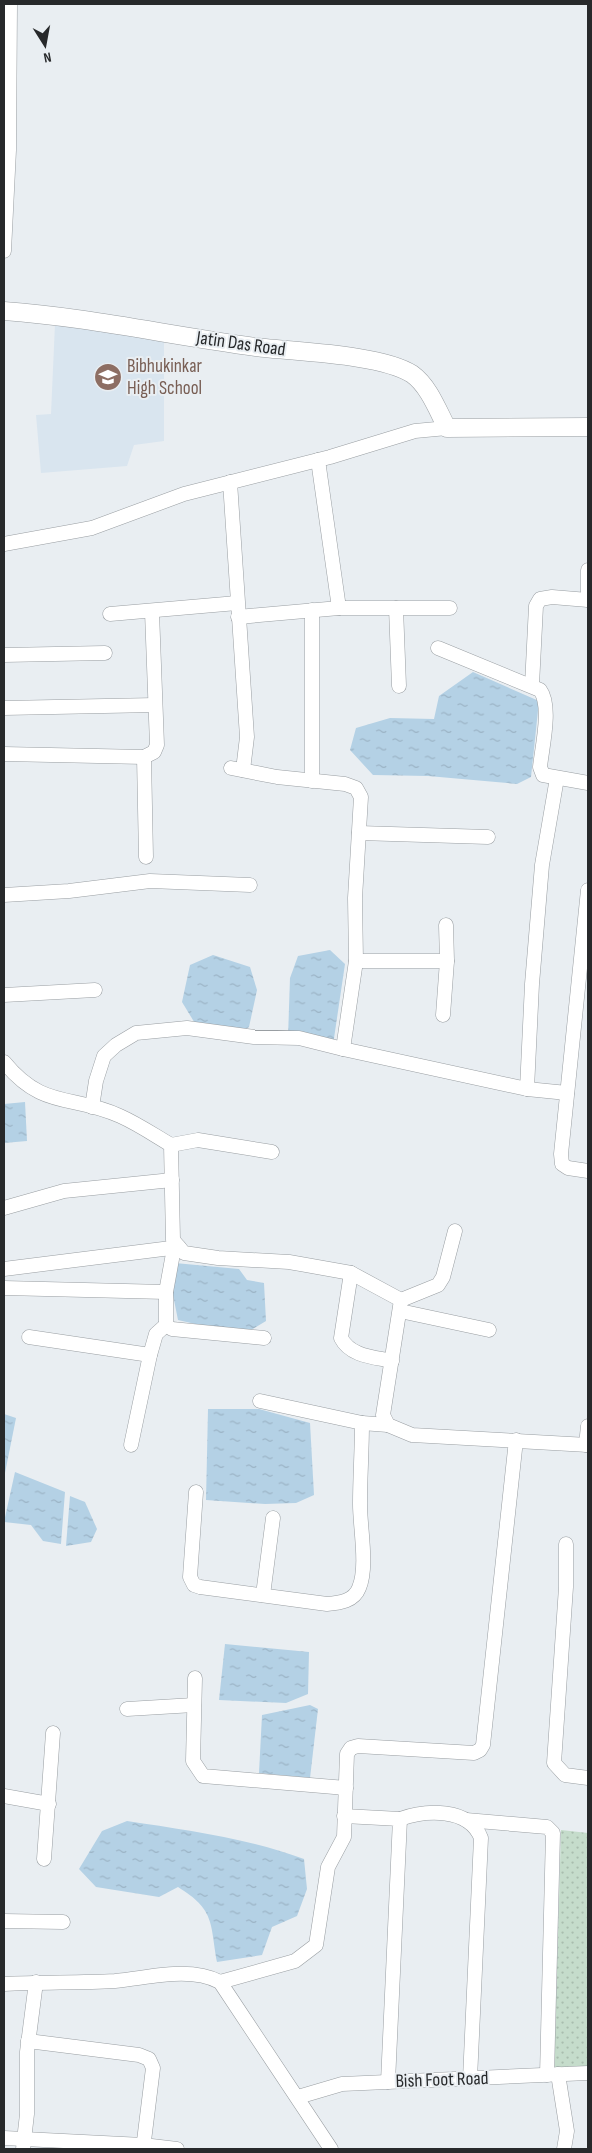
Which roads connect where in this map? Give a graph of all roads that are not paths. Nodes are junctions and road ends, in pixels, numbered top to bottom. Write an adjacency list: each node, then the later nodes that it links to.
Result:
1 (10, 4): 2 (street)
2 (4, 250)
3 (4, 311): 5 (street, Jatin Das Road)
4 (588, 427): 5 (street)
5 (447, 428): 6 (street)
6 (318, 460): 7 (street); 11 (street)
7 (230, 482): 8 (street); 14 (street)
8 (4, 544)
9 (588, 570): 10 (street)
10 (588, 600): 21 (street)
11 (339, 608): 12 (street); 15 (street)
12 (396, 608): 13 (street); 22 (street)
13 (450, 608)
14 (238, 610): 15 (street); 16 (street); 28 (street)
15 (312, 610): 28 (street)
16 (152, 612): 17 (street); 23 (street)
17 (110, 614)
18 (438, 648): 21 (street)
19 (105, 652): 20 (street)
20 (4, 655)
21 (532, 685): 27 (street)
22 (399, 686)
23 (155, 705): 24 (street); 26 (street)
24 (4, 708)
25 (4, 754): 26 (street)
26 (144, 757): 32 (street)
27 (557, 778): 29 (street); 45 (street)
28 (312, 781): 30 (street)
29 (588, 783)
30 (359, 833): 31 (street); 37 (street)
31 (488, 838)
32 (146, 858)
33 (250, 886): 35 (street)
34 (588, 890): 42 (street)
35 (4, 895)
36 (446, 925): 38 (street)
37 (356, 961): 38 (street); 43 (street)
38 (447, 961): 41 (street)
39 (95, 990): 40 (street)
40 (4, 995)
41 (443, 1015)
42 (583, 1015): 46 (street)
43 (343, 1049): 45 (street); 47 (street)
44 (4, 1062): 47 (street)
45 (527, 1089): 46 (street)
46 (567, 1093): 50 (street)
47 (92, 1108): 48 (street)
48 (171, 1145): 49 (street); 51 (street)
49 (272, 1152)
50 (588, 1172)
51 (172, 1180): 52 (street); 54 (street)
52 (4, 1208)
53 (455, 1231): 59 (street)
54 (176, 1247): 55 (street); 56 (street); 58 (street)
55 (4, 1269)
56 (351, 1273): 59 (street); 65 (street)
57 (4, 1288): 58 (street)
58 (166, 1292): 60 (street)
59 (400, 1306): 61 (street); 65 (street)
60 (166, 1325): 63 (street); 64 (street)
61 (488, 1330)
62 (29, 1337): 64 (street)
63 (264, 1338)
64 (150, 1355): 71 (street)
65 (392, 1361): 68 (street)
66 (260, 1401): 67 (street)
67 (362, 1423): 68 (street); 76 (street)
68 (388, 1425): 70 (street)
69 (588, 1426): 72 (street)
70 (516, 1440): 72 (street); 82 (street)
71 (132, 1445)
72 (587, 1445)
73 (196, 1492): 76 (street)
74 (273, 1518): 76 (street)
75 (566, 1544): 81 (street)
76 (263, 1595)
77 (195, 1678): 78 (street)
78 (194, 1705): 79 (street); 82 (street)
79 (128, 1709)
80 (53, 1733): 84 (street)
81 (588, 1778)
82 (346, 1788): 85 (street)
83 (4, 1796): 84 (street)
84 (49, 1804): 88 (street)
85 (344, 1816): 86 (street); 92 (street)
86 (400, 1819): 87 (street); 98 (street)
87 (466, 1820): 96 (street); 97 (street)
88 (44, 1859)
89 (4, 1921): 90 (street)
90 (63, 1922)
91 (36, 1982): 92 (street); 93 (street); 94 (street)
92 (220, 1982): 99 (street)
93 (4, 1984)
94 (28, 2040): 101 (street); 102 (street)
95 (588, 2073): 96 (street, Bish Foot Road)
96 (553, 2075): 97 (street, Bish Foot Road); 105 (street)
97 (470, 2079): 98 (street, Bish Foot Road)
98 (388, 2082): 99 (street, Bish Foot Road)
99 (298, 2097): 104 (street)
100 (4, 2138): 101 (street)
101 (23, 2144): 102 (street)
102 (143, 2147): 103 (street)
103 (177, 2149)
104 (331, 2149)
105 (564, 2149)

